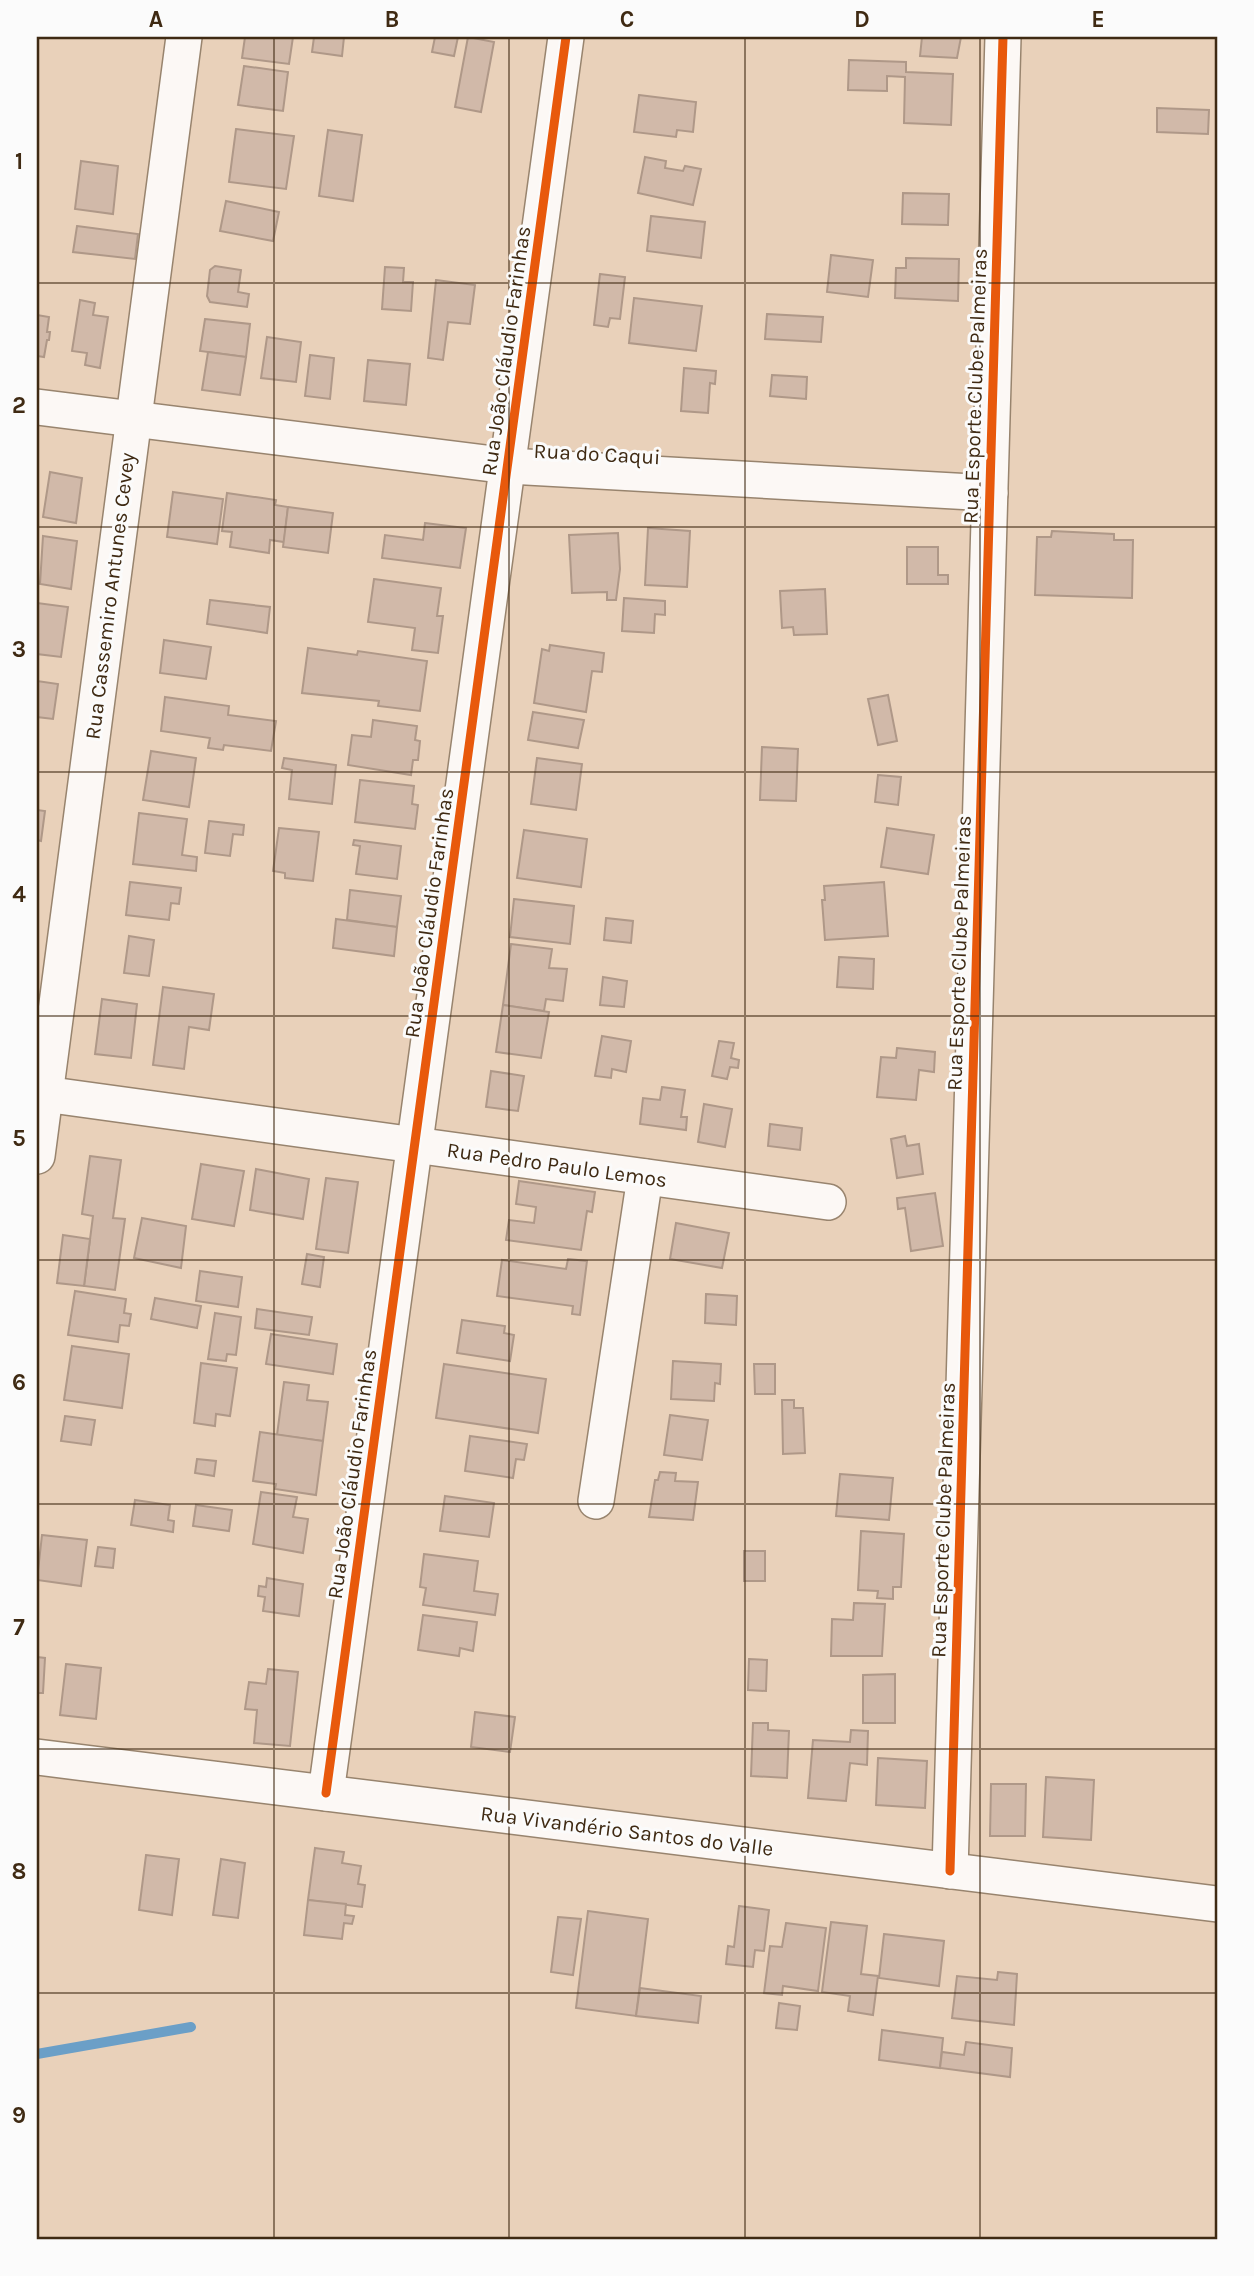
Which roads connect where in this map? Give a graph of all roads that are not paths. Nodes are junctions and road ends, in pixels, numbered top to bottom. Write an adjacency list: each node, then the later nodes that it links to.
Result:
1 (184, 37): 5 (street, Rua Cassemiro Antunes Cevey)
2 (566, 37): 6 (street, Rua João Cláudio Farinhas)
3 (1003, 37): 7 (street, Rua Esporte Clube Palmeiras)
4 (37, 407): 5 (street, Rua do Caqui)
5 (134, 419): 6 (street, Rua do Caqui); 8 (street, Rua Cassemiro Antunes Cevey)
6 (508, 466): 7 (street, Rua do Caqui); 9 (street, Rua João Cláudio Farinhas)
7 (990, 493): 16 (street, Rua Esporte Clube Palmeiras)
8 (41, 1094): 9 (street, Rua Pedro Paulo Lemos); 10 (street, Rua Cassemiro Antunes Cevey)
9 (415, 1145): 11 (street, Rua Pedro Paulo Lemos); 15 (street, Rua João Cláudio Farinhas)
10 (37, 1156)
11 (645, 1177): 12 (street, Rua Pedro Paulo Lemos); 13 (street)
12 (828, 1202)
13 (596, 1501)
14 (37, 1758): 15 (street, Rua Vivandério Santos do Valle)
15 (326, 1793): 16 (street, Rua Vivandério Santos do Valle)
16 (950, 1871): 17 (street, Rua Vivandério Santos do Valle)
17 (1217, 1904)

